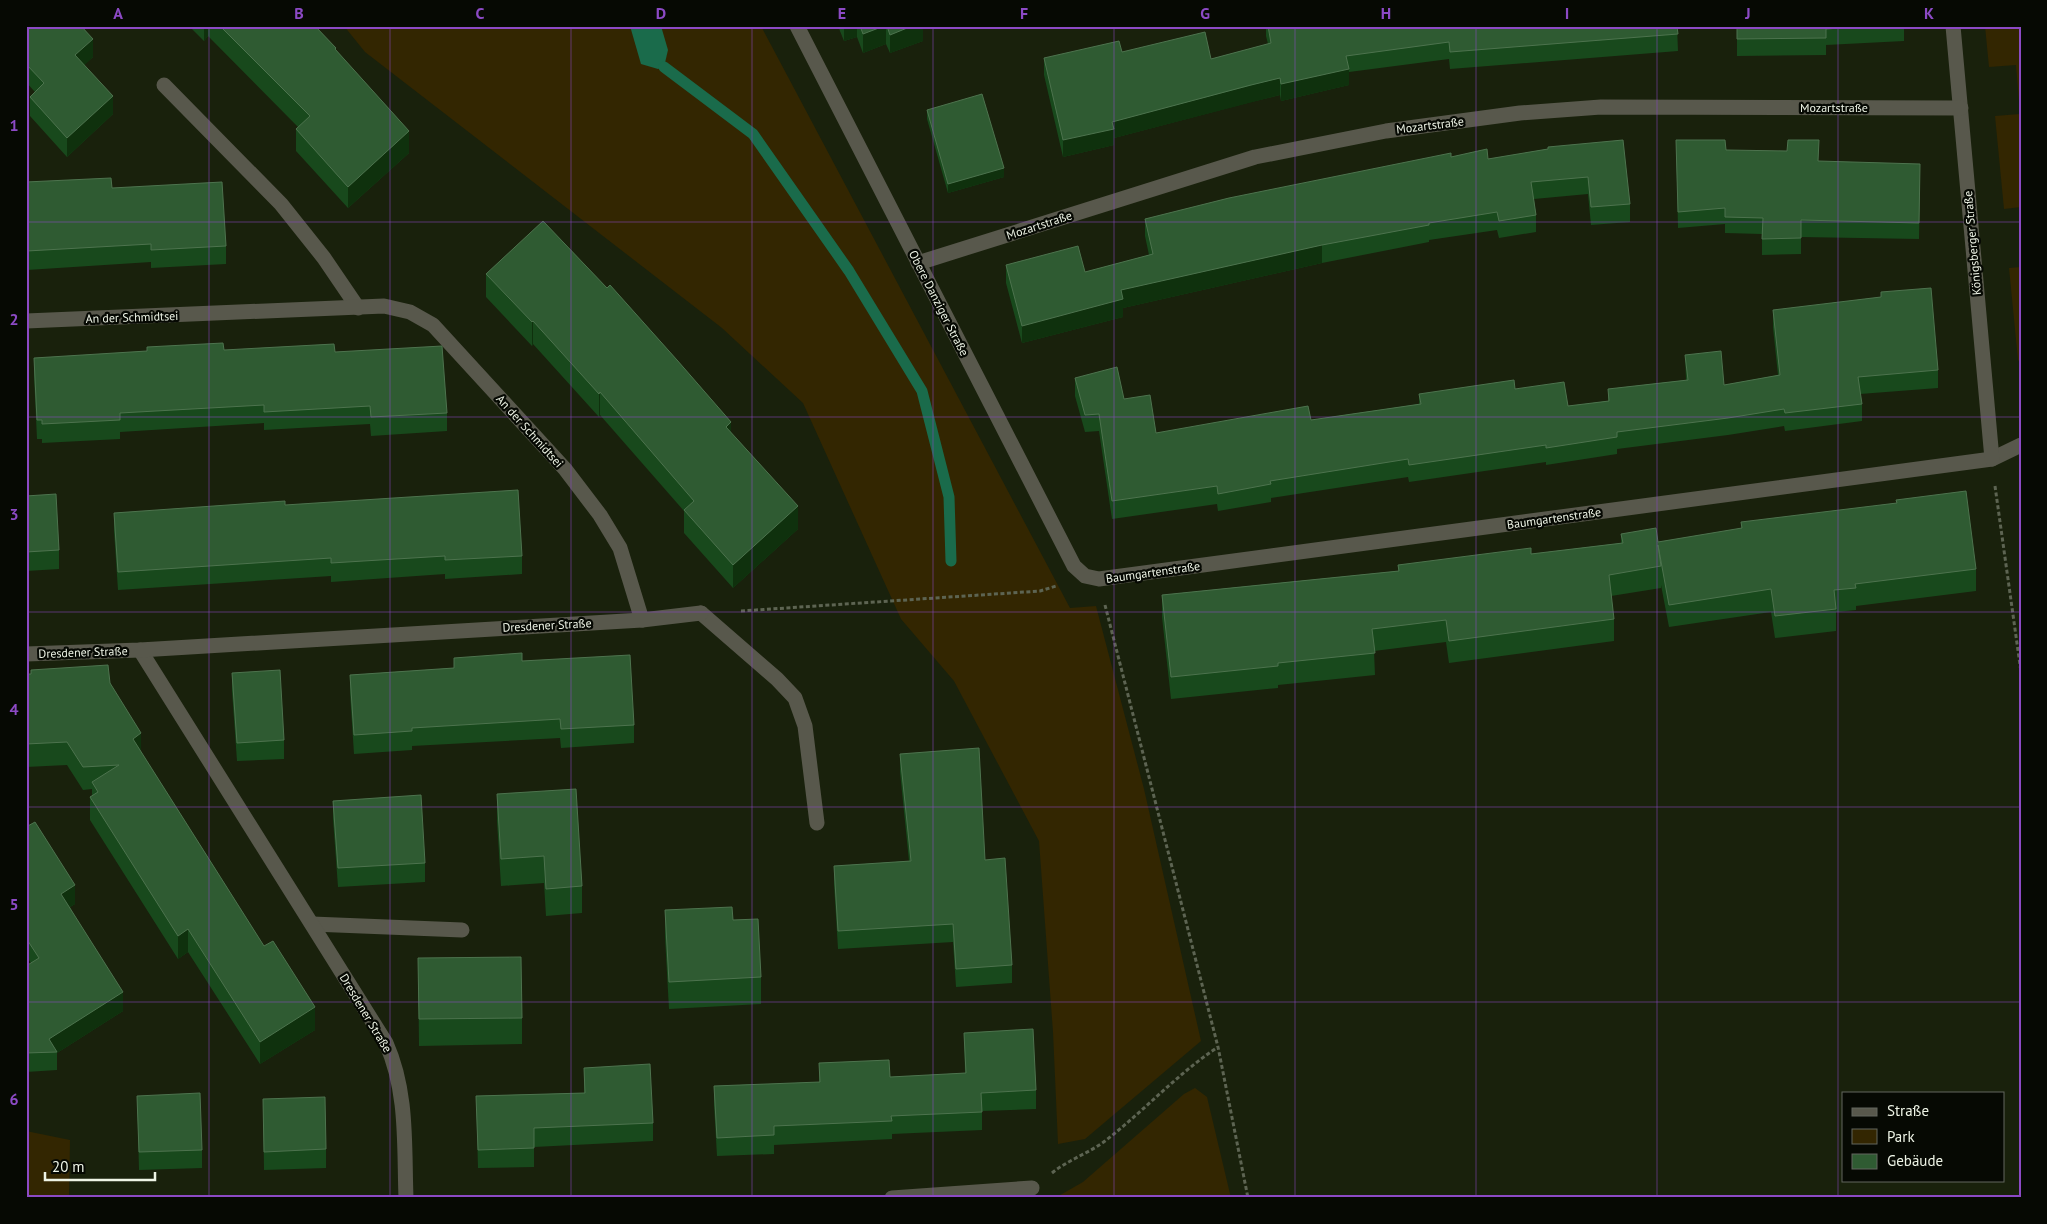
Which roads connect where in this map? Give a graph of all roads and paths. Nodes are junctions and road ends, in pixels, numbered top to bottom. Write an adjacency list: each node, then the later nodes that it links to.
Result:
1 (797, 26): 5 (street, Obere Danziger Straße)
2 (1953, 26): 4 (street, Königsberger Straße)
3 (164, 85): 6 (street)
4 (1961, 108): 5 (street, Mozartstraße); 9 (street, Königsberger Straße)
5 (918, 263): 10 (street, Obere Danziger Straße)
6 (358, 308): 7 (street, An der Schmidtsei); 12 (street, An der Schmidtsei)
7 (26, 321)
8 (2021, 445): 9 (street, Baumgartenstraße)
9 (1992, 459): 10 (street, Baumgartenstraße); 15 (path)
10 (1092, 578): 11 (path); 19 (path)
11 (701, 613): 12 (street, Dresdener Straße); 16 (street)
12 (642, 620): 13 (street, Dresdener Straße)
13 (140, 650): 14 (street, Dresdener Straße); 17 (street, Dresdener Straße)
14 (26, 654)
15 (2021, 672)
16 (817, 823)
17 (312, 924): 18 (street); 21 (street, Dresdener Straße)
18 (462, 930)
19 (1218, 1047): 20 (path); 23 (path)
20 (1032, 1188): 22 (street)
21 (406, 1198)
22 (892, 1198)
23 (1248, 1198)

